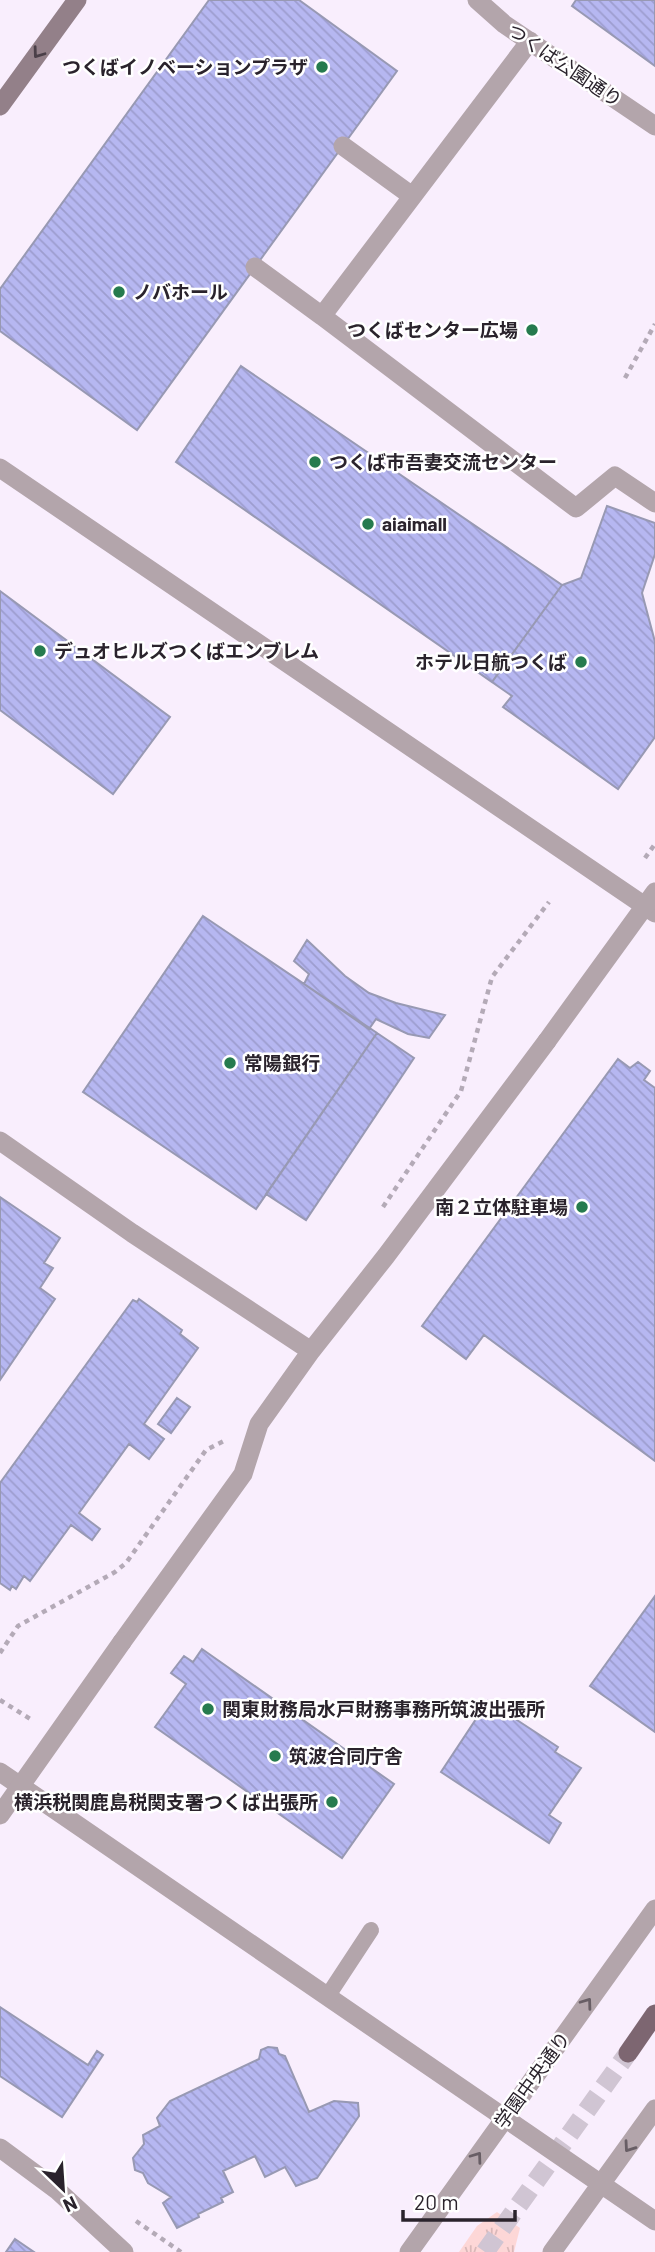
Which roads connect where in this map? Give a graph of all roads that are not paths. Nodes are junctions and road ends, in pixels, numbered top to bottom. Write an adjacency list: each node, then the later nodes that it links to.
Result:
1 (77, 0): 4 (main road, one-way to 4)
2 (477, 0): 3 (street, つくば公園通り)
3 (530, 41): 5 (street, つくば公園通り); 7 (street)
4 (0, 106)
5 (655, 126)
6 (343, 146): 7 (street)
7 (412, 196): 9 (street)
8 (255, 267): 9 (street)
9 (322, 316): 11 (street)
10 (0, 468): 13 (street)
11 (654, 514)
12 (655, 892): 15 (street, bridge)
13 (655, 913)
14 (0, 1141): 15 (street)
15 (311, 1351): 17 (street, bridge)
16 (0, 1772): 20 (street)
17 (0, 1815)
18 (655, 1909): 24 (street, 学園中央通り, one-way to 18)
19 (371, 1930): 20 (lane)
20 (327, 1997): 24 (street)
21 (655, 2014): 22 (main road)
22 (628, 2053)
23 (655, 2109): 26 (street, one-way to 26)
24 (505, 2118): 26 (street); 29 (street, 学園中央通り, one-way to 24)
25 (0, 2148): 28 (street)
26 (603, 2185): 27 (street); 30 (street)
27 (655, 2221)
28 (124, 2252)
29 (409, 2252)
30 (552, 2252)

